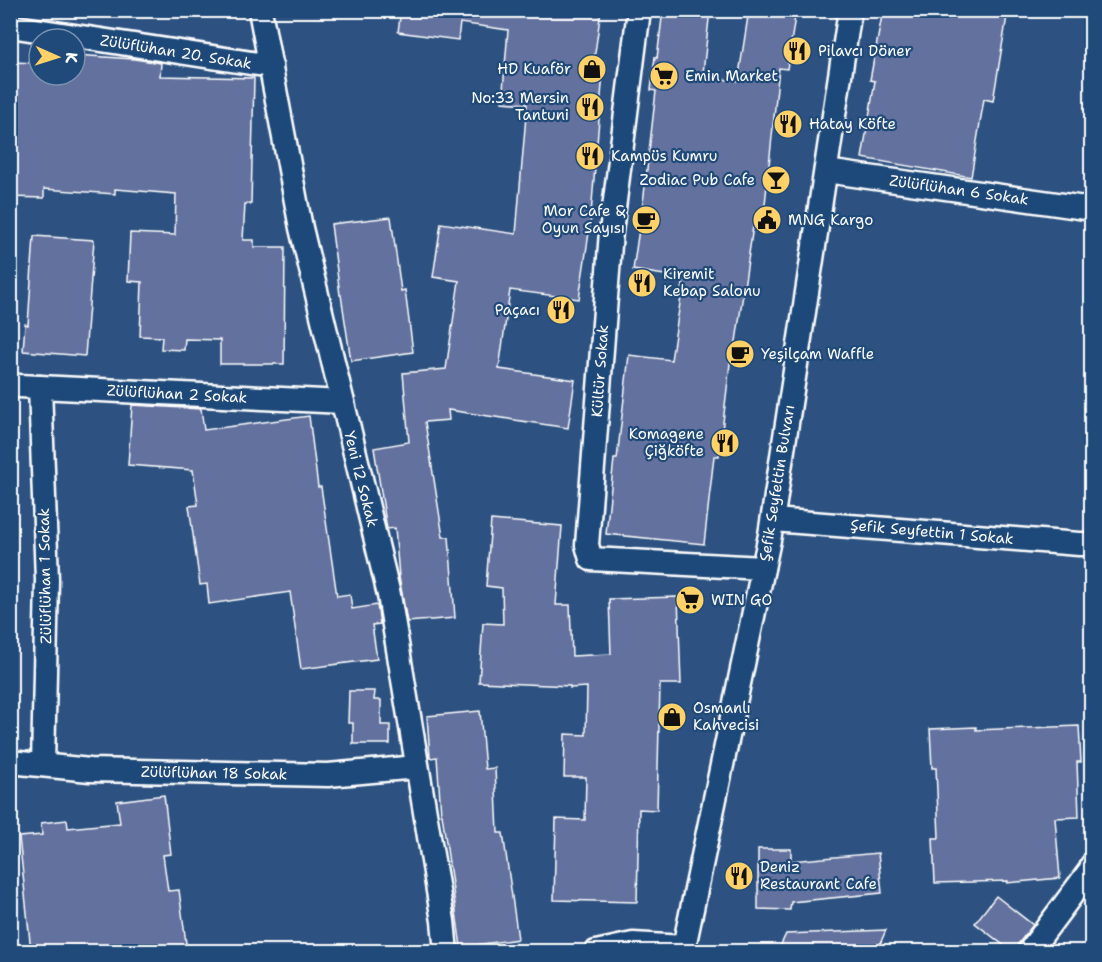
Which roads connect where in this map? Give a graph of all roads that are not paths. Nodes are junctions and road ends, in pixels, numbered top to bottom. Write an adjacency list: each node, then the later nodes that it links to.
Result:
1 (260, 10): 5 (street, Yeni 12 Sokak)
2 (639, 10): 13 (street, Kültür Sokak)
3 (850, 10): 6 (street, Şefik Seyfettin Bulvarı)
4 (10, 26): 5 (street, Zülüflühan 20. Sokak)
5 (271, 66): 10 (street, Yeni 12 Sokak)
6 (826, 171): 7 (street, Zülüflühan 6 Sokak); 11 (street, Şefik Seyfettin Bulvarı)
7 (1092, 209)
8 (10, 385): 9 (street, Zülüflühan 2 Sokak)
9 (40, 387): 10 (street, Zülüflühan 2 Sokak); 15 (street, Zülüflühan 1 Sokak)
10 (343, 402): 16 (street, Yeni 12 Sokak)
11 (773, 520): 12 (street, Şefik Seyfettin 1 Sokak); 13 (street, Şefik Seyfettin Bulvarı)
12 (1092, 544)
13 (764, 568): 18 (street, Şefik Seyfettin Bulvarı)
14 (10, 762): 15 (street, Zülüflühan 18 Sokak)
15 (43, 765): 16 (street, Zülüflühan 18 Sokak)
16 (417, 767): 19 (street, Yeni 12 Sokak)
17 (1092, 866): 21 (street)
18 (683, 949): 20 (street)
19 (446, 951)
20 (596, 951)
21 (1029, 951)

